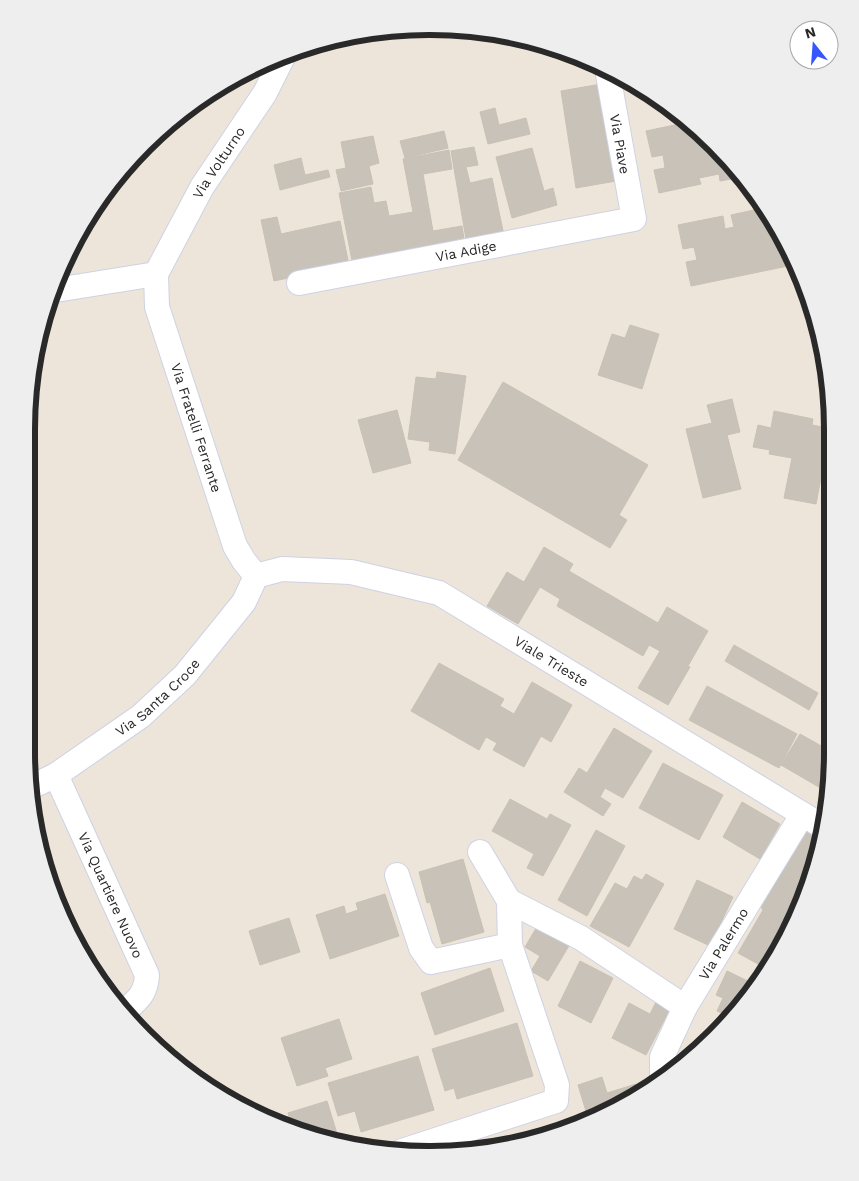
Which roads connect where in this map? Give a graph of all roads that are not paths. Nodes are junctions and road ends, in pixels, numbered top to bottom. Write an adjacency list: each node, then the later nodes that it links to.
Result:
1 (279, 65): 4 (street, Via Volturno)
2 (609, 78): 3 (street, Via Piave)
3 (634, 220): 5 (street, Via Adige)
4 (156, 274): 6 (street); 7 (street, Via Fratelli Ferrante)
5 (299, 283)
6 (61, 289)
7 (256, 576): 8 (street, Via Santa Croce); 10 (street, Viale Trieste)
8 (56, 775): 9 (street, Via Santa Croce); 16 (street, Via Quartiere Nuovo)
9 (37, 784)
10 (802, 815): 11 (street, Viale Trieste); 17 (street, Via Palermo)
11 (817, 823)
12 (480, 852): 14 (street)
13 (397, 874): 15 (street)
14 (509, 901): 15 (street); 17 (street)
15 (510, 945): 19 (street)
16 (129, 1007)
17 (686, 1007): 18 (street, Via Palermo)
18 (662, 1070)
19 (419, 1146)

